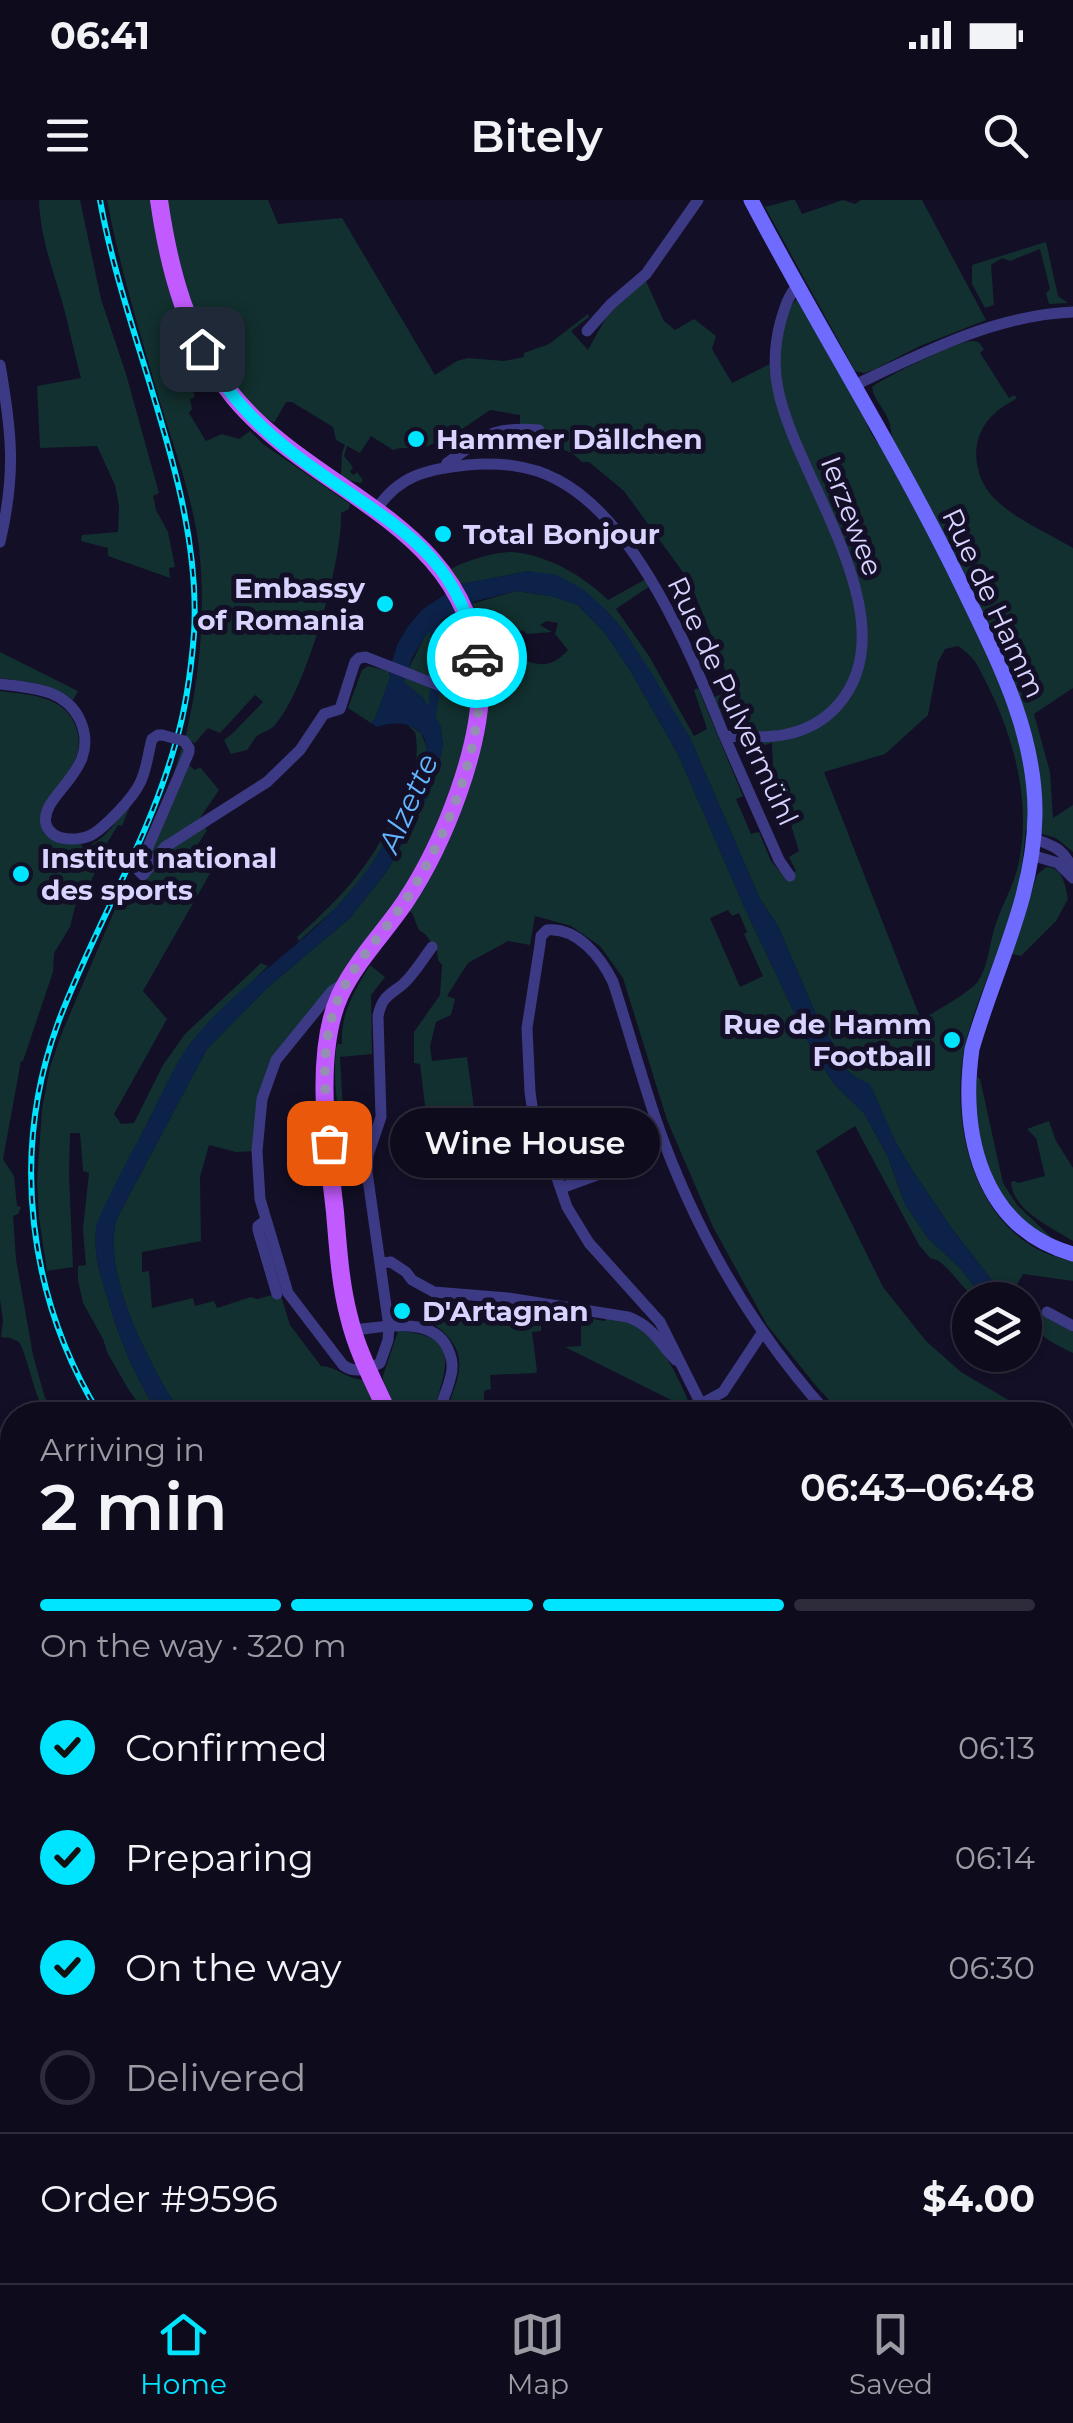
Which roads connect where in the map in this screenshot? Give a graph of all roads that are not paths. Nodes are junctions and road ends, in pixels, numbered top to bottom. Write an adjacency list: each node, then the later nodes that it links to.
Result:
1 (159, 200): 11 (main road)
2 (698, 200): 6 (street)
3 (751, 200): 4 (main road, Rue de Hamm)
4 (797, 286): 8 (main road, Rue de Hamm); 15 (street, Ierzewee)
5 (1073, 312): 8 (street)
6 (587, 332)
7 (0, 371): 12 (street)
8 (855, 385): 16 (main road, Rue de Hamm)
9 (538, 430): 10 (street)
10 (445, 468): 11 (street, Rue de Pulvermühl); 15 (street, Rue de Pulvermühl)
11 (376, 510): 14 (main road)
12 (0, 542)
13 (0, 684): 14 (street, bridge)
14 (480, 699): 20 (main road)
15 (725, 736): 17 (street, Rue de Pulvermühl)
16 (1032, 847): 18 (street); 28 (main road, Rue de Hamm)
17 (790, 876)
18 (1073, 876)
19 (432, 947): 29 (street)
20 (348, 980): 21 (street); 22 (main road)
21 (305, 1023): 22 (street); 27 (street)
22 (328, 1034): 34 (main road)
23 (657, 1123): 24 (street); 25 (street); 35 (street)
24 (542, 1133): 25 (street); 26 (street)
25 (596, 1145): 26 (street)
26 (560, 1188): 36 (street)
27 (265, 1221): 30 (street); 37 (street)
28 (1073, 1254)
29 (381, 1263): 33 (street); 36 (street)
30 (276, 1294)
31 (1047, 1312): 32 (street)
32 (1073, 1326)
33 (389, 1327): 34 (street); 37 (street); 39 (street)
34 (352, 1330): 37 (main road)
35 (762, 1333): 41 (street); 42 (street)
36 (683, 1366): 40 (street)
37 (367, 1369): 38 (main road)
38 (383, 1402)
39 (442, 1402)
40 (699, 1402)
41 (711, 1402)
42 (818, 1402)

